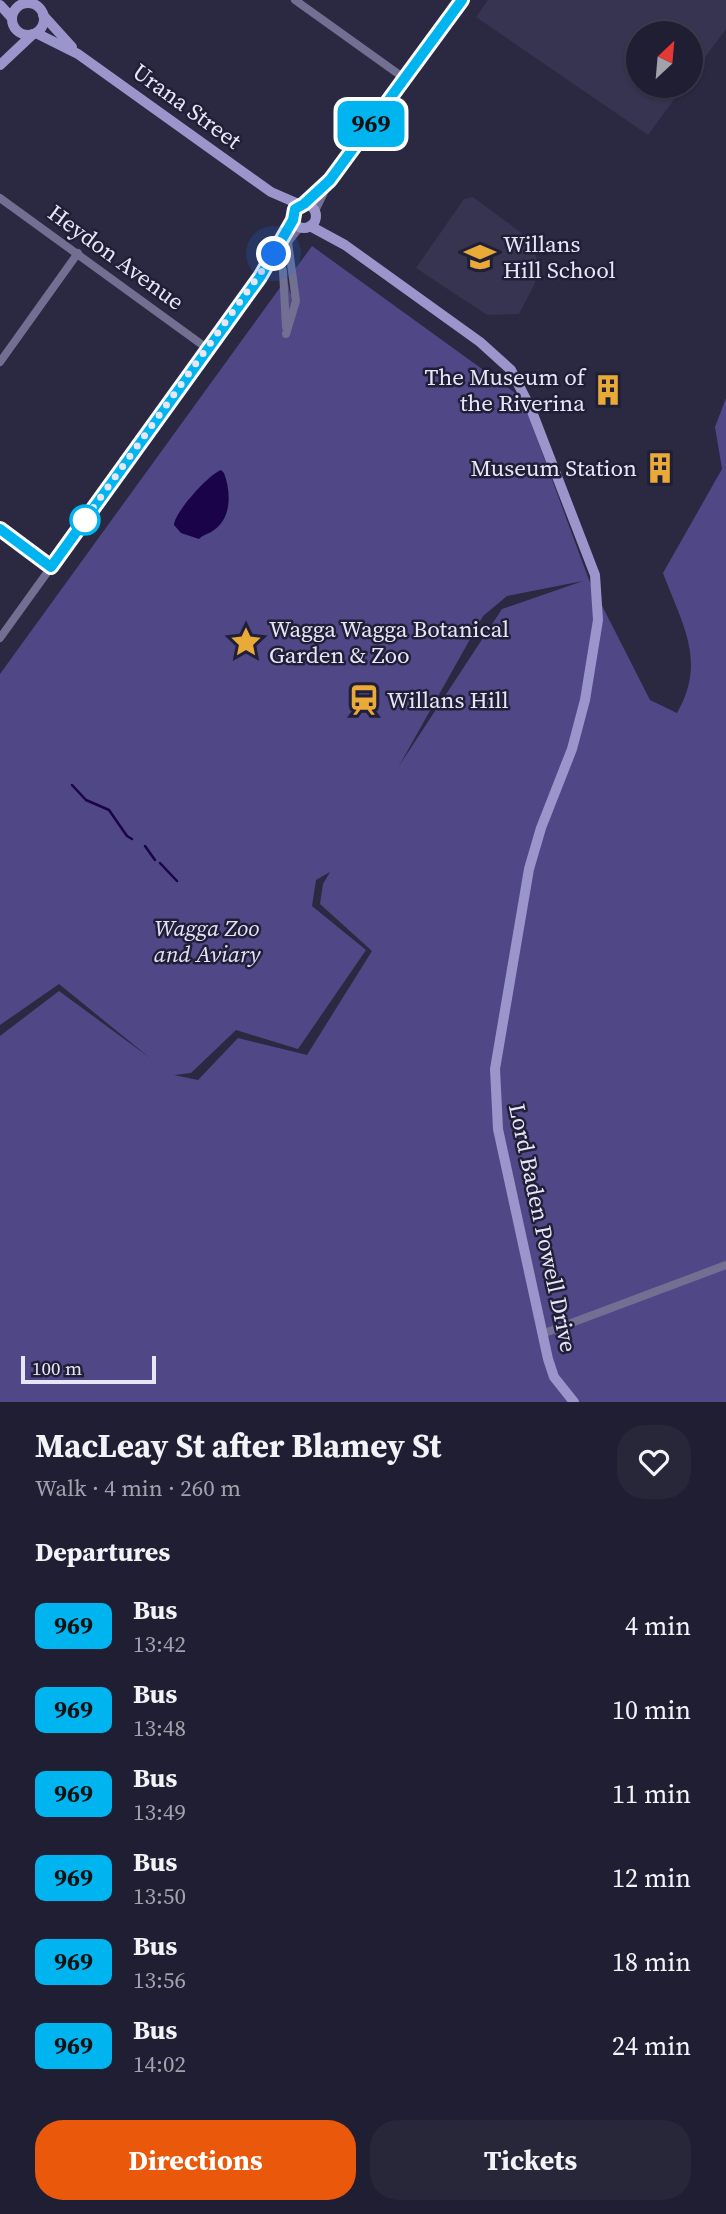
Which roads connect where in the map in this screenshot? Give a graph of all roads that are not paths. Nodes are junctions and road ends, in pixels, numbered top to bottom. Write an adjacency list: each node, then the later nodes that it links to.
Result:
1 (45, 0): 6 (street)
2 (295, 0): 11 (street)
3 (462, 0): 11 (street)
4 (23, 2): 6 (street); 7 (street)
5 (0, 5): 7 (street)
6 (43, 13): 8 (street); 9 (street, Urana Street)
7 (12, 21): 8 (street); 10 (street)
8 (34, 33): 9 (street, Urana Street); 10 (street)
9 (78, 54): 13 (street, Urana Street)
10 (1, 63)
11 (404, 78): 12 (street)
12 (330, 180): 15 (street); 16 (street)
13 (271, 192): 15 (street, Urana Street); 17 (street, Urana Street)
14 (0, 198): 20 (street, Heydon Avenue)
15 (303, 204): 16 (street, Urana Street); 17 (street)
16 (315, 212): 17 (street); 19 (street, Lord Baden Powell Drive)
17 (299, 222): 18 (street); 19 (street, Lord Baden Powell Drive); 22 (street)
18 (288, 242): 21 (street); 21 (street)
19 (345, 244): 29 (street, Lord Baden Powell Drive)
20 (78, 253): 23 (street, Heydon Avenue); 24 (street)
21 (277, 255): 22 (street)
22 (260, 277): 23 (street)
23 (208, 349): 26 (street)
24 (0, 362)
25 (0, 529): 26 (street)
26 (51, 567): 27 (street)
27 (0, 638)
28 (726, 1265): 29 (street)
29 (542, 1334): 30 (street, Lord Baden Powell Drive)
30 (574, 1402)

